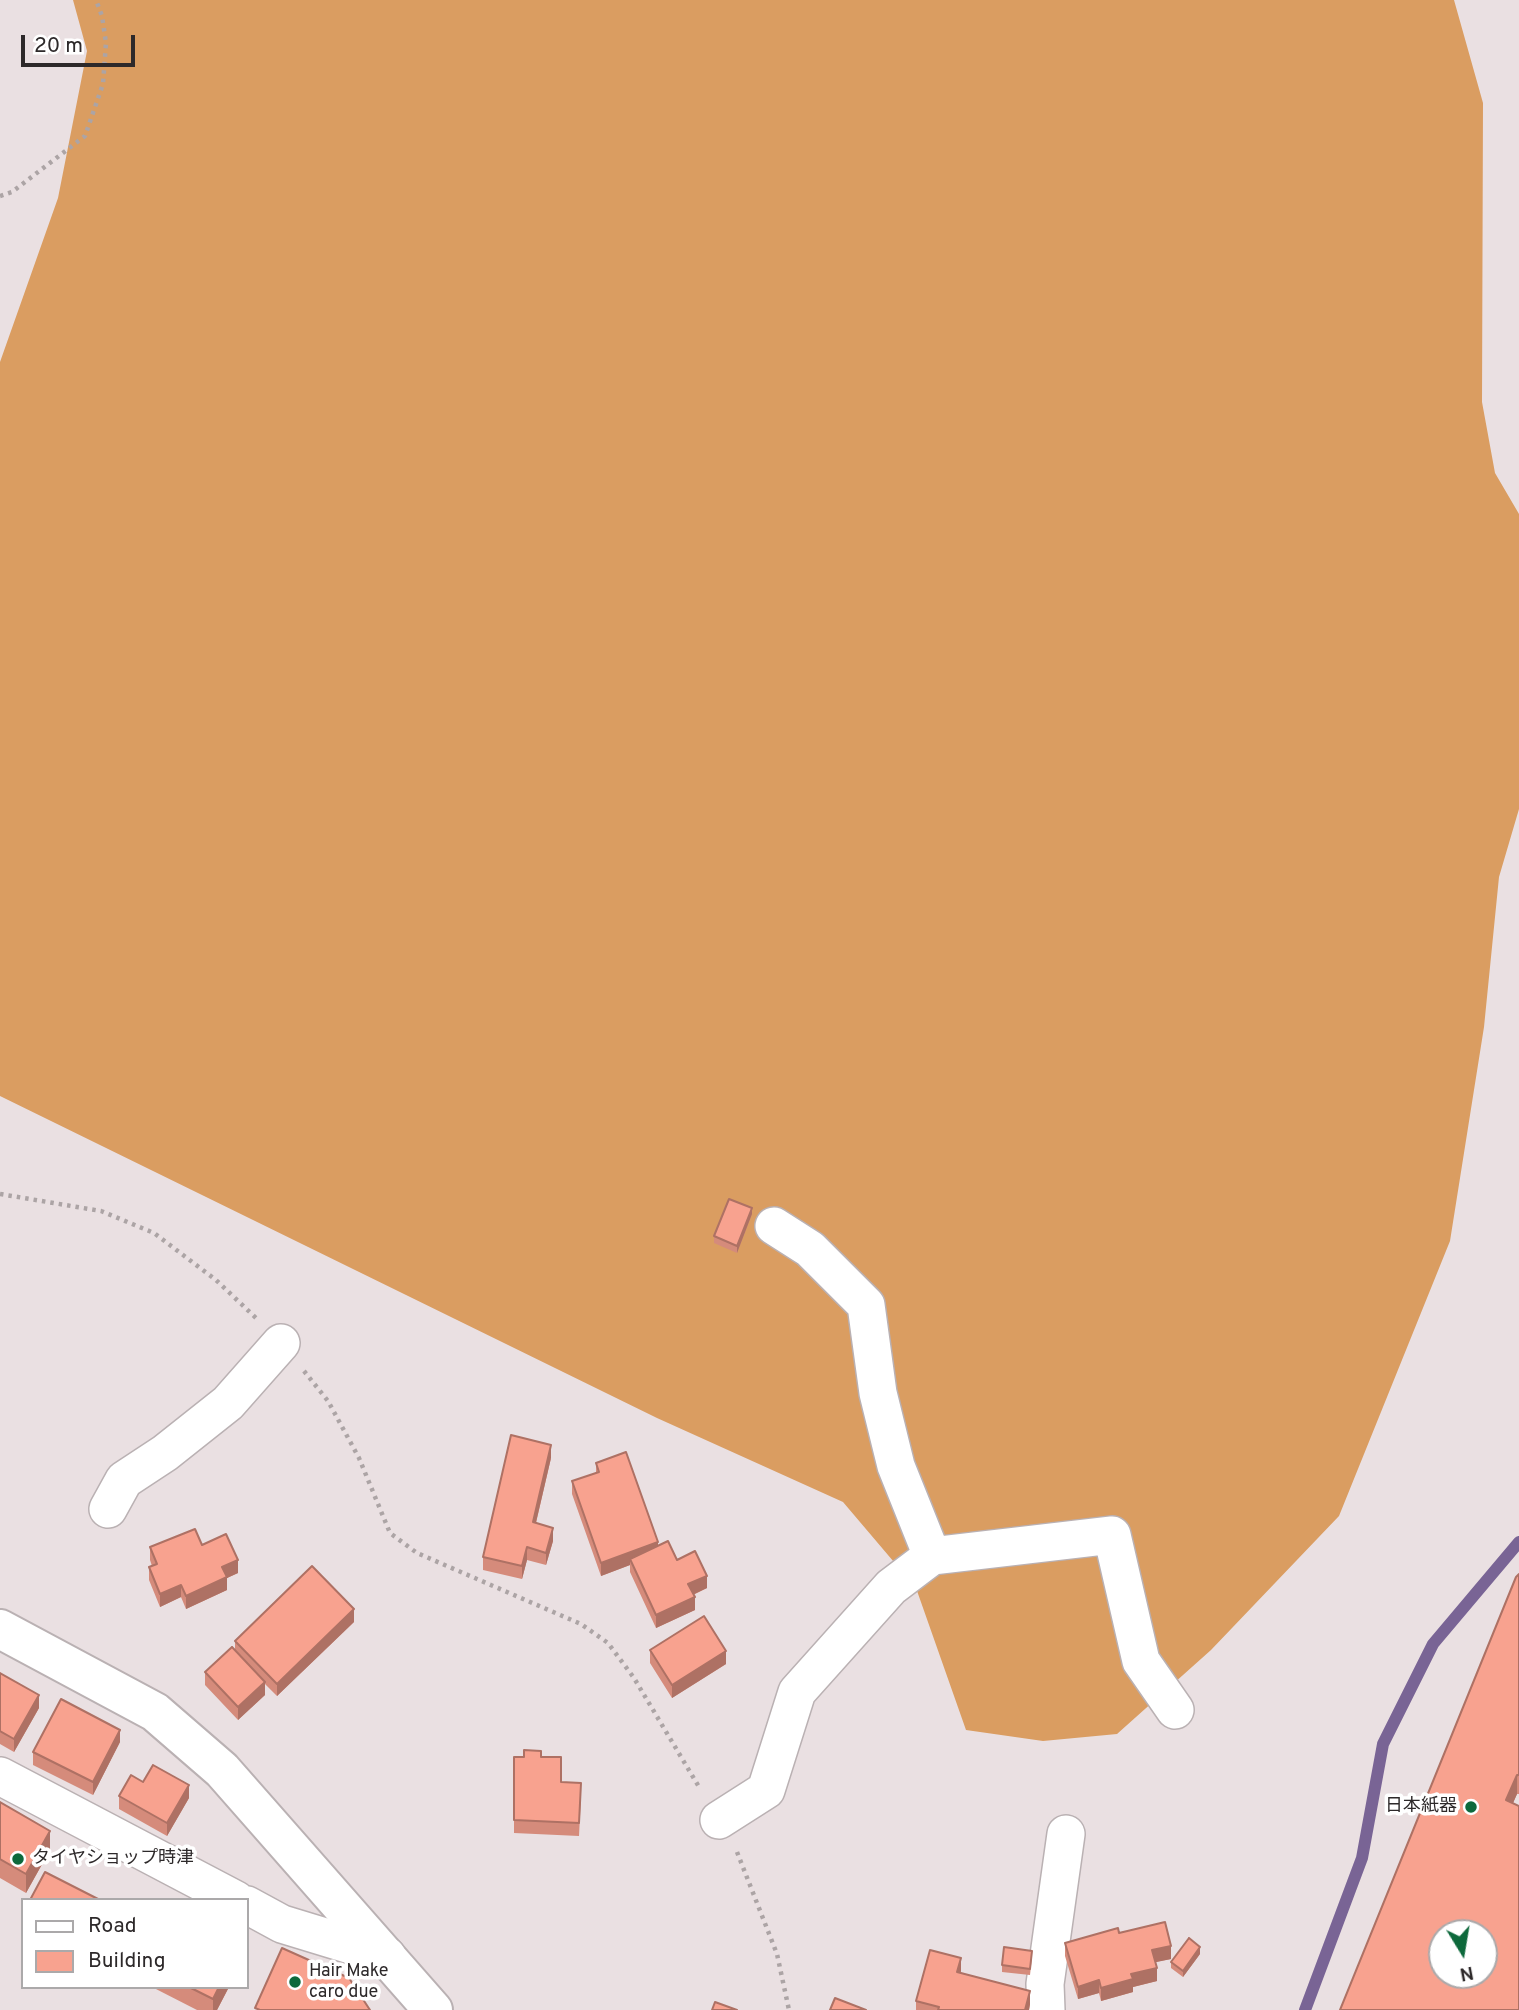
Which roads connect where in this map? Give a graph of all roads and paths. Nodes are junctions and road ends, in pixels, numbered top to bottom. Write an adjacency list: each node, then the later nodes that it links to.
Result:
1 (96, 0): 2 (path)
2 (0, 196)
3 (0, 1194): 5 (path)
4 (774, 1226): 7 (street)
5 (281, 1343): 6 (street); 11 (path)
6 (108, 1510)
7 (932, 1556): 9 (street); 11 (street)
8 (0, 1629): 15 (street)
9 (1175, 1710)
10 (0, 1776): 13 (street)
11 (719, 1819): 17 (path)
12 (1066, 1834): 18 (street)
13 (232, 1898)
14 (248, 1906): 15 (street)
15 (387, 1956): 16 (street)
16 (433, 2010)
17 (789, 2010)
18 (1046, 2010)

